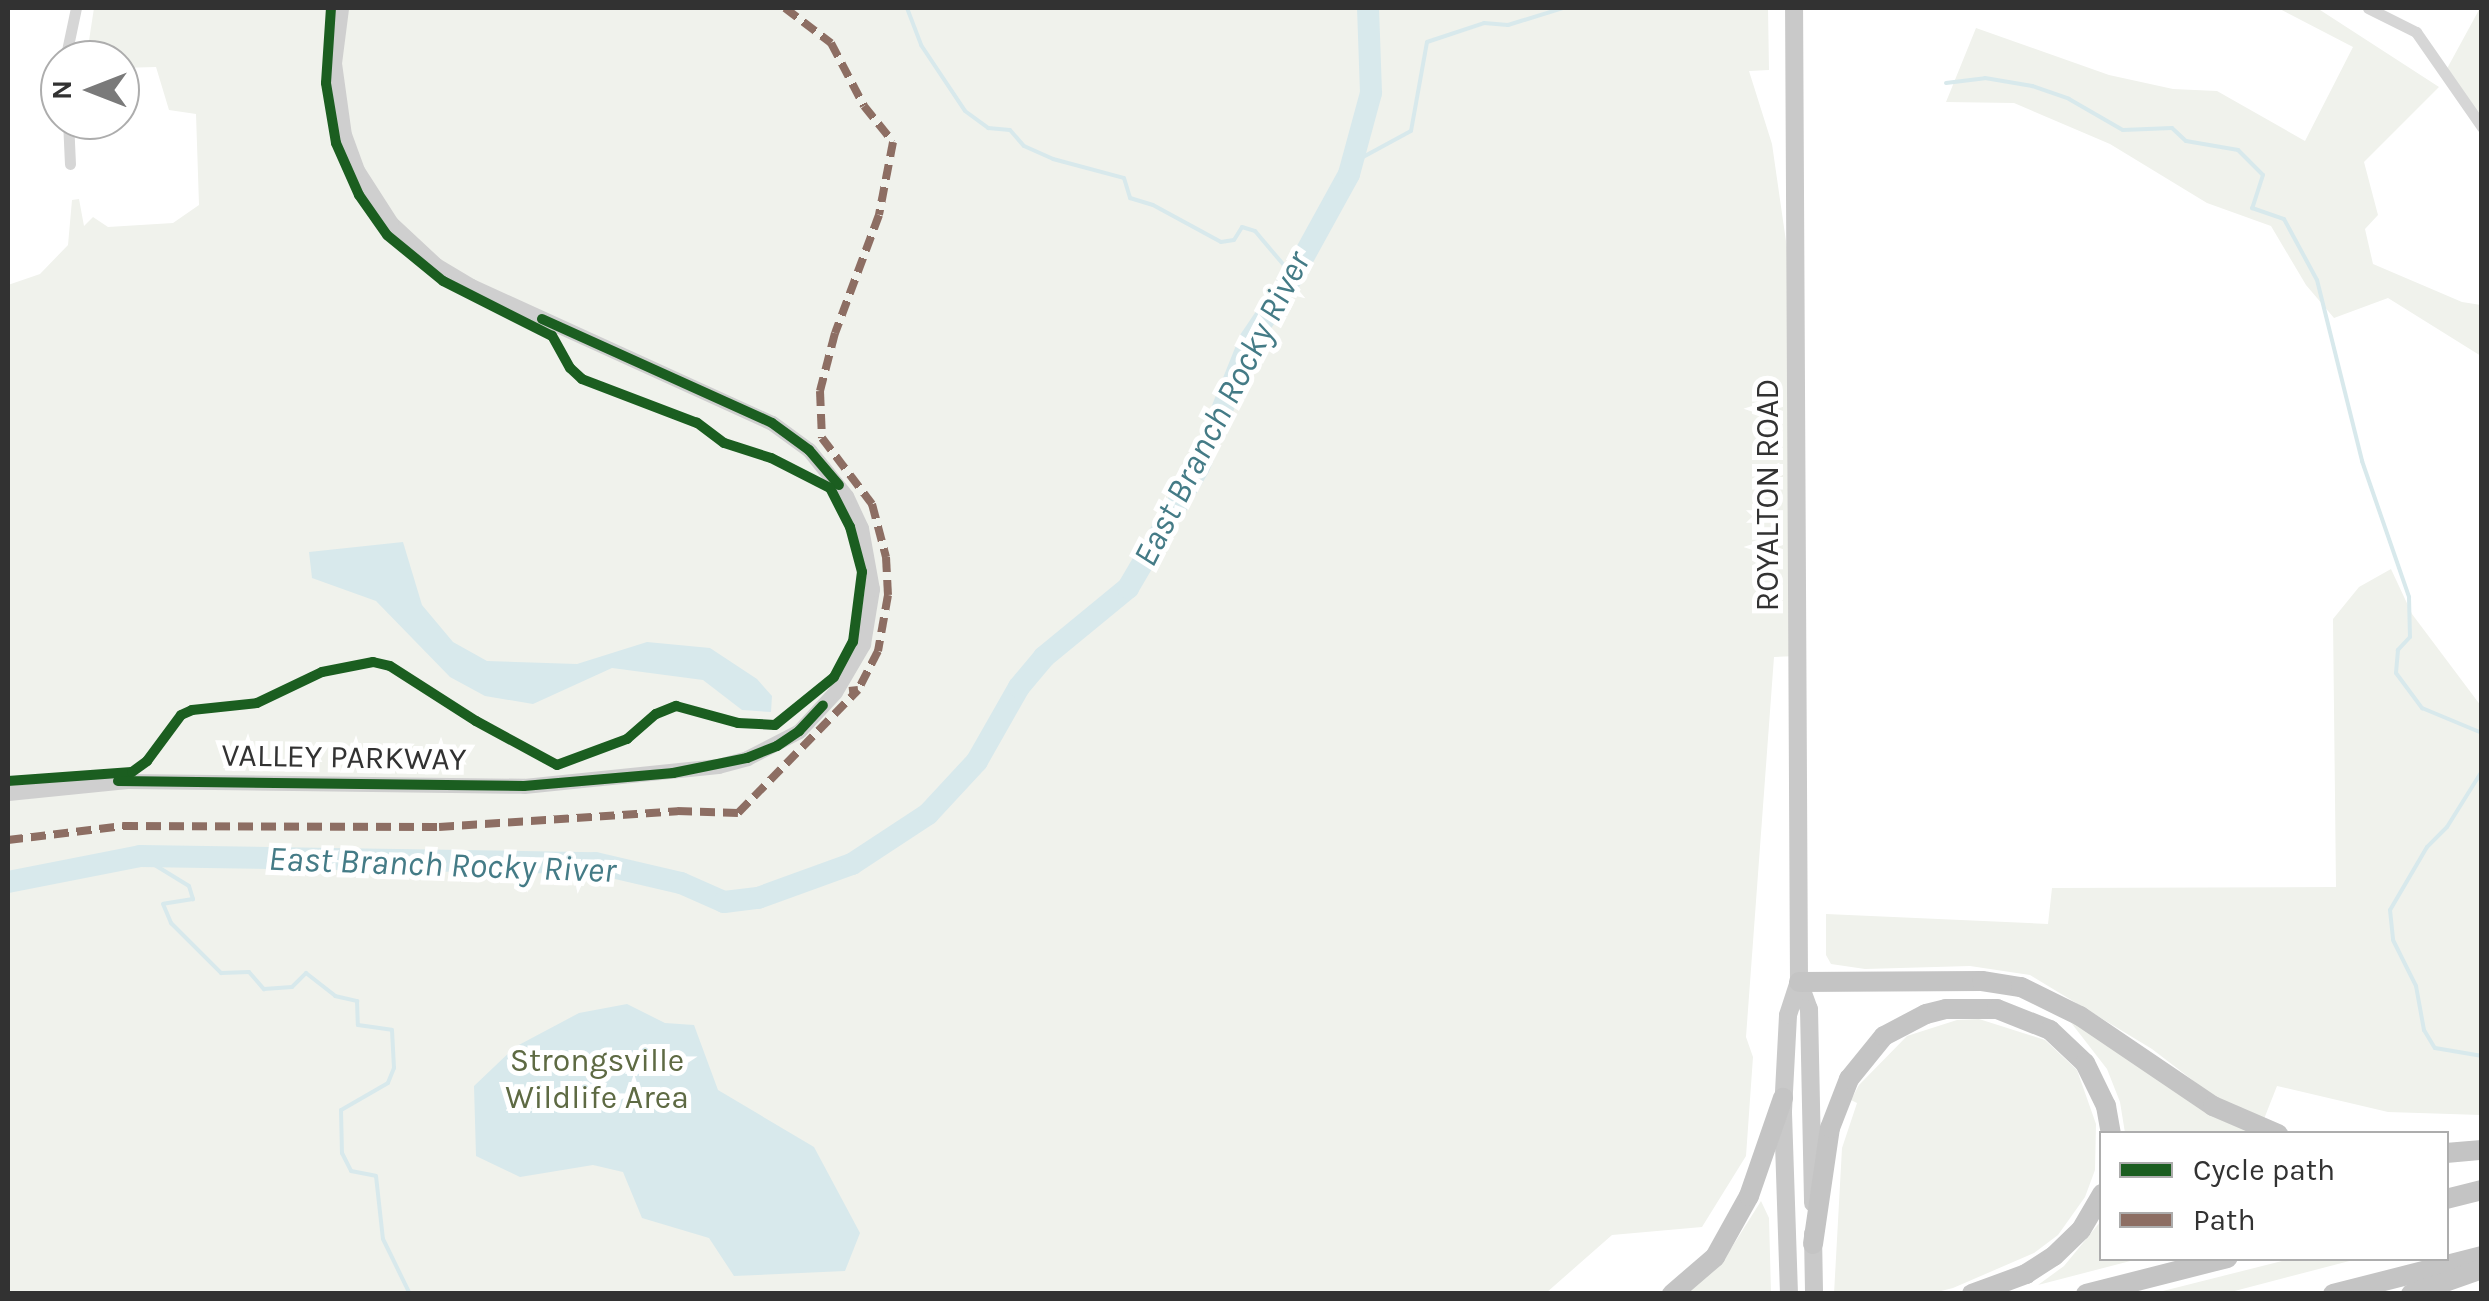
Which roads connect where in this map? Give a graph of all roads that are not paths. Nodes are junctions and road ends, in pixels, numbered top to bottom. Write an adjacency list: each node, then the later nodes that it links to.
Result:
1 (76, 8): 5 (street)
2 (341, 8): 9 (street, VALLEY PARKWAY)
3 (1794, 8): 10 (main road, ROYALTON ROAD)
4 (2368, 8): 6 (street)
5 (70, 40)
6 (2482, 127)
7 (69, 140): 8 (street)
8 (70, 164)
9 (8, 793)
10 (1799, 982): 11 (main road, ROYALTON ROAD); 13 (highway); 19 (main road, ROYALTON ROAD)
11 (1784, 1098): 23 (highway); 24 (main road, ROYALTON ROAD)
12 (2110, 1131): 19 (highway)
13 (2271, 1131)
14 (2482, 1150): 15 (highway)
15 (2449, 1153)
16 (2482, 1190): 17 (highway)
17 (2449, 1198)
18 (2099, 1199): 26 (highway)
19 (1814, 1244): 25 (main road, ROYALTON ROAD)
20 (2482, 1256): 28 (highway)
21 (2215, 1261): 27 (highway)
22 (2482, 1269): 29 (highway)
23 (1672, 1294)
24 (1789, 1294)
25 (1814, 1294)
26 (1972, 1294)
27 (2086, 1294)
28 (2333, 1294)
29 (2412, 1294)

